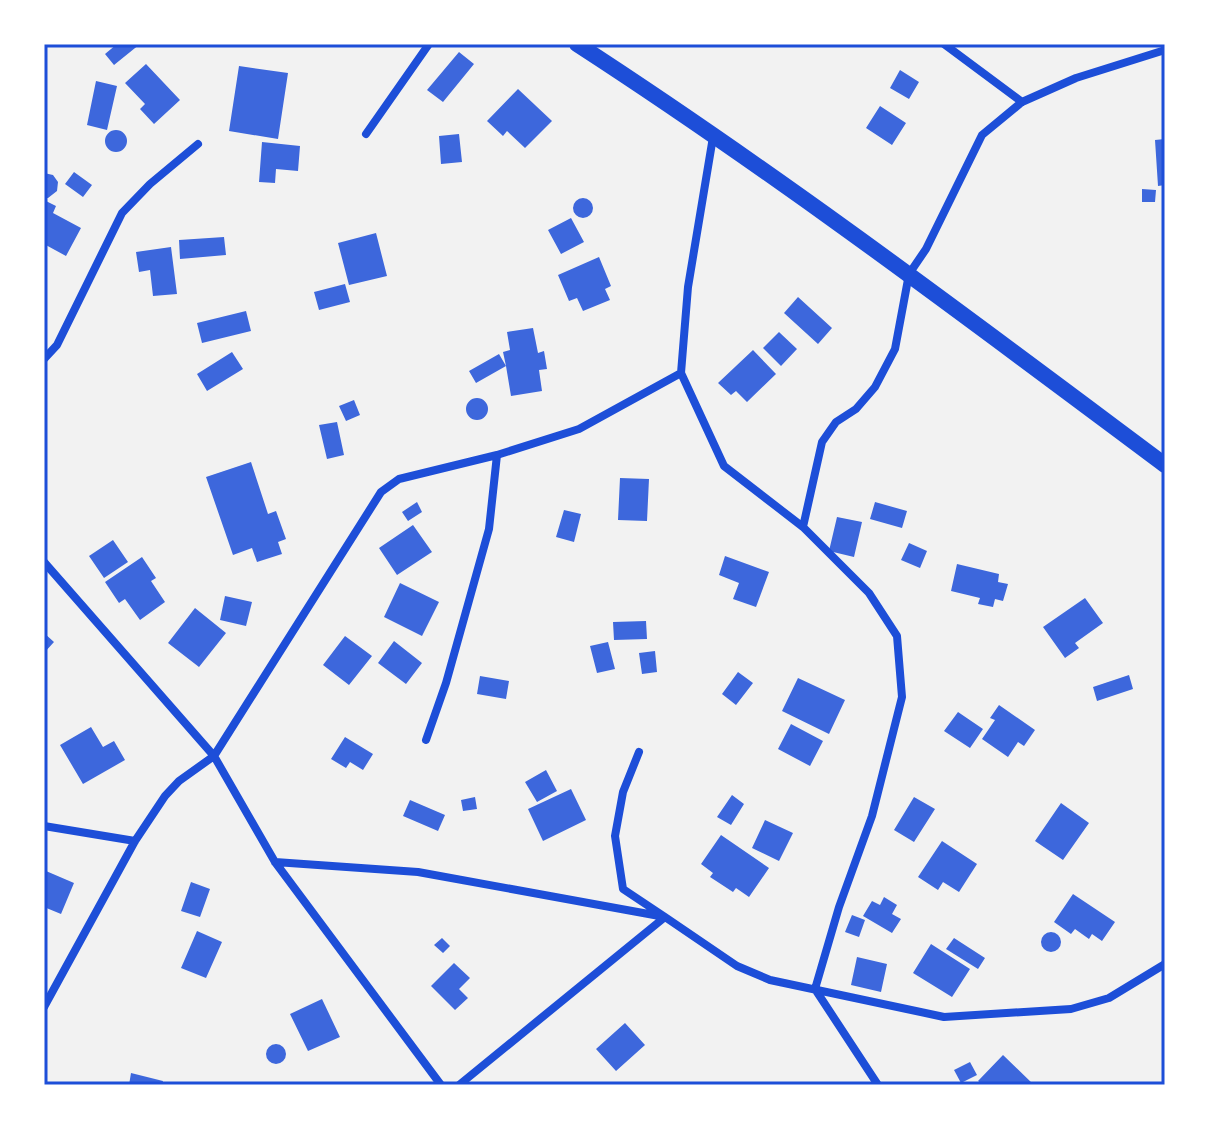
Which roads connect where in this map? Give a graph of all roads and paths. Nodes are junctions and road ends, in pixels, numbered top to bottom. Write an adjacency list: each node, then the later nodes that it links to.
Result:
1 (429, 44): 6 (street)
2 (577, 44): 7 (main road)
3 (944, 44): 5 (street)
4 (1165, 50): 5 (street)
5 (1022, 102): 9 (street)
6 (366, 134)
7 (713, 137): 9 (main road); 11 (street)
8 (198, 144): 10 (street)
9 (909, 274): 13 (main road); 14 (street)
10 (44, 359)
11 (681, 373): 12 (street); 14 (street)
12 (497, 455): 16 (street); 18 (street)
13 (1165, 465)
14 (803, 527): 24 (street)
15 (44, 562): 18 (street)
16 (426, 740)
17 (639, 752): 22 (street)
18 (214, 756): 20 (street); 21 (street)
19 (44, 826): 20 (street)
20 (135, 841): 25 (street)
21 (275, 862): 22 (street); 26 (street)
22 (665, 917): 24 (street); 27 (street)
23 (1165, 964): 24 (street)
24 (815, 989): 28 (street)
25 (44, 1007)
26 (441, 1085)
27 (459, 1085)
28 (878, 1085)

